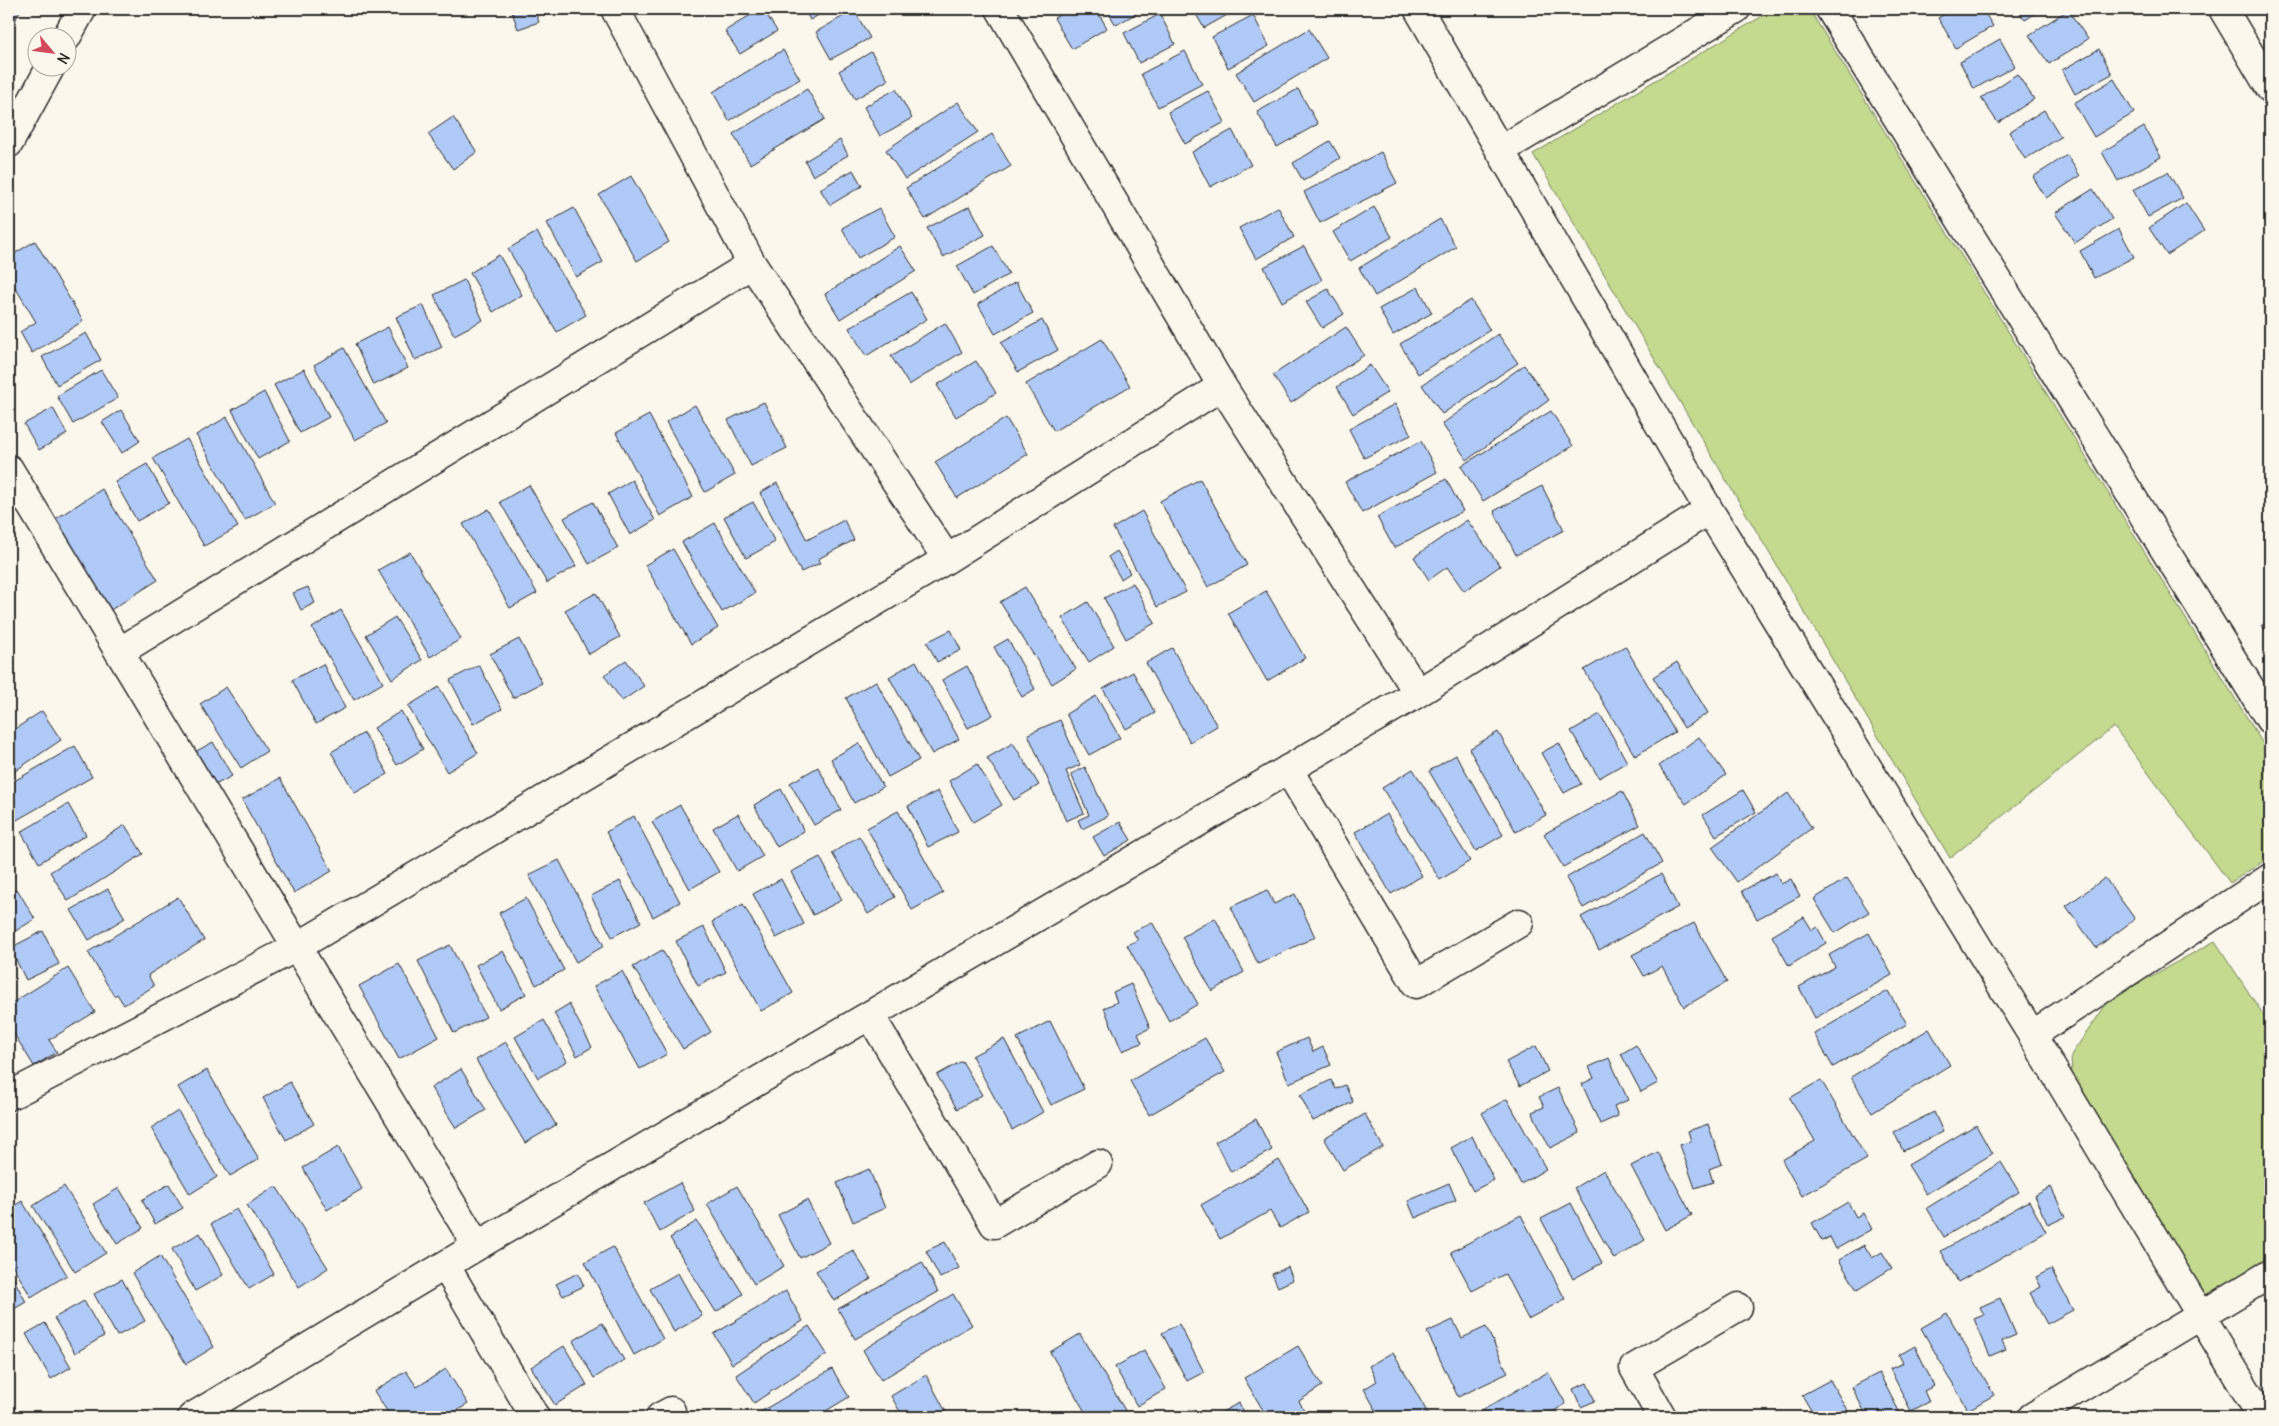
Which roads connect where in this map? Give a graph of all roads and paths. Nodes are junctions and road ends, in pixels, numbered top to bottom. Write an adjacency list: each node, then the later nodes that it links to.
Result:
1 (82, 9): 8 (street)
2 (615, 9): 13 (street)
3 (1000, 9): 14 (street)
4 (1418, 9): 12 (street)
5 (1736, 9): 12 (street)
6 (1830, 9): 20 (street)
7 (2223, 9): 10 (street)
8 (72, 28)
9 (45, 78): 11 (street)
10 (2270, 88)
11 (9, 143)
12 (1501, 150): 16 (street)
13 (752, 264): 17 (street); 18 (street)
14 (1222, 386): 17 (street); 19 (street)
15 (9, 469): 18 (street)
16 (1709, 510): 19 (street); 26 (street)
17 (947, 559): 24 (street)
18 (119, 652): 24 (street)
19 (1418, 692): 21 (street)
20 (2270, 720)
21 (1288, 769): 23 (street); 25 (street)
22 (2270, 878): 26 (street)
23 (1519, 923)
24 (297, 946): 27 (street); 29 (street)
25 (870, 1015): 28 (street); 29 (street)
26 (2032, 1035): 33 (street)
27 (9, 1096)
28 (1098, 1164)
29 (477, 1246): 30 (street)
30 (445, 1265): 34 (street); 35 (street)
31 (2270, 1274): 33 (street)
32 (1738, 1307): 36 (street)
33 (2200, 1316): 37 (street); 38 (street)
34 (192, 1417)
35 (535, 1417)
36 (1662, 1417)
37 (2032, 1417)
38 (2262, 1417)

